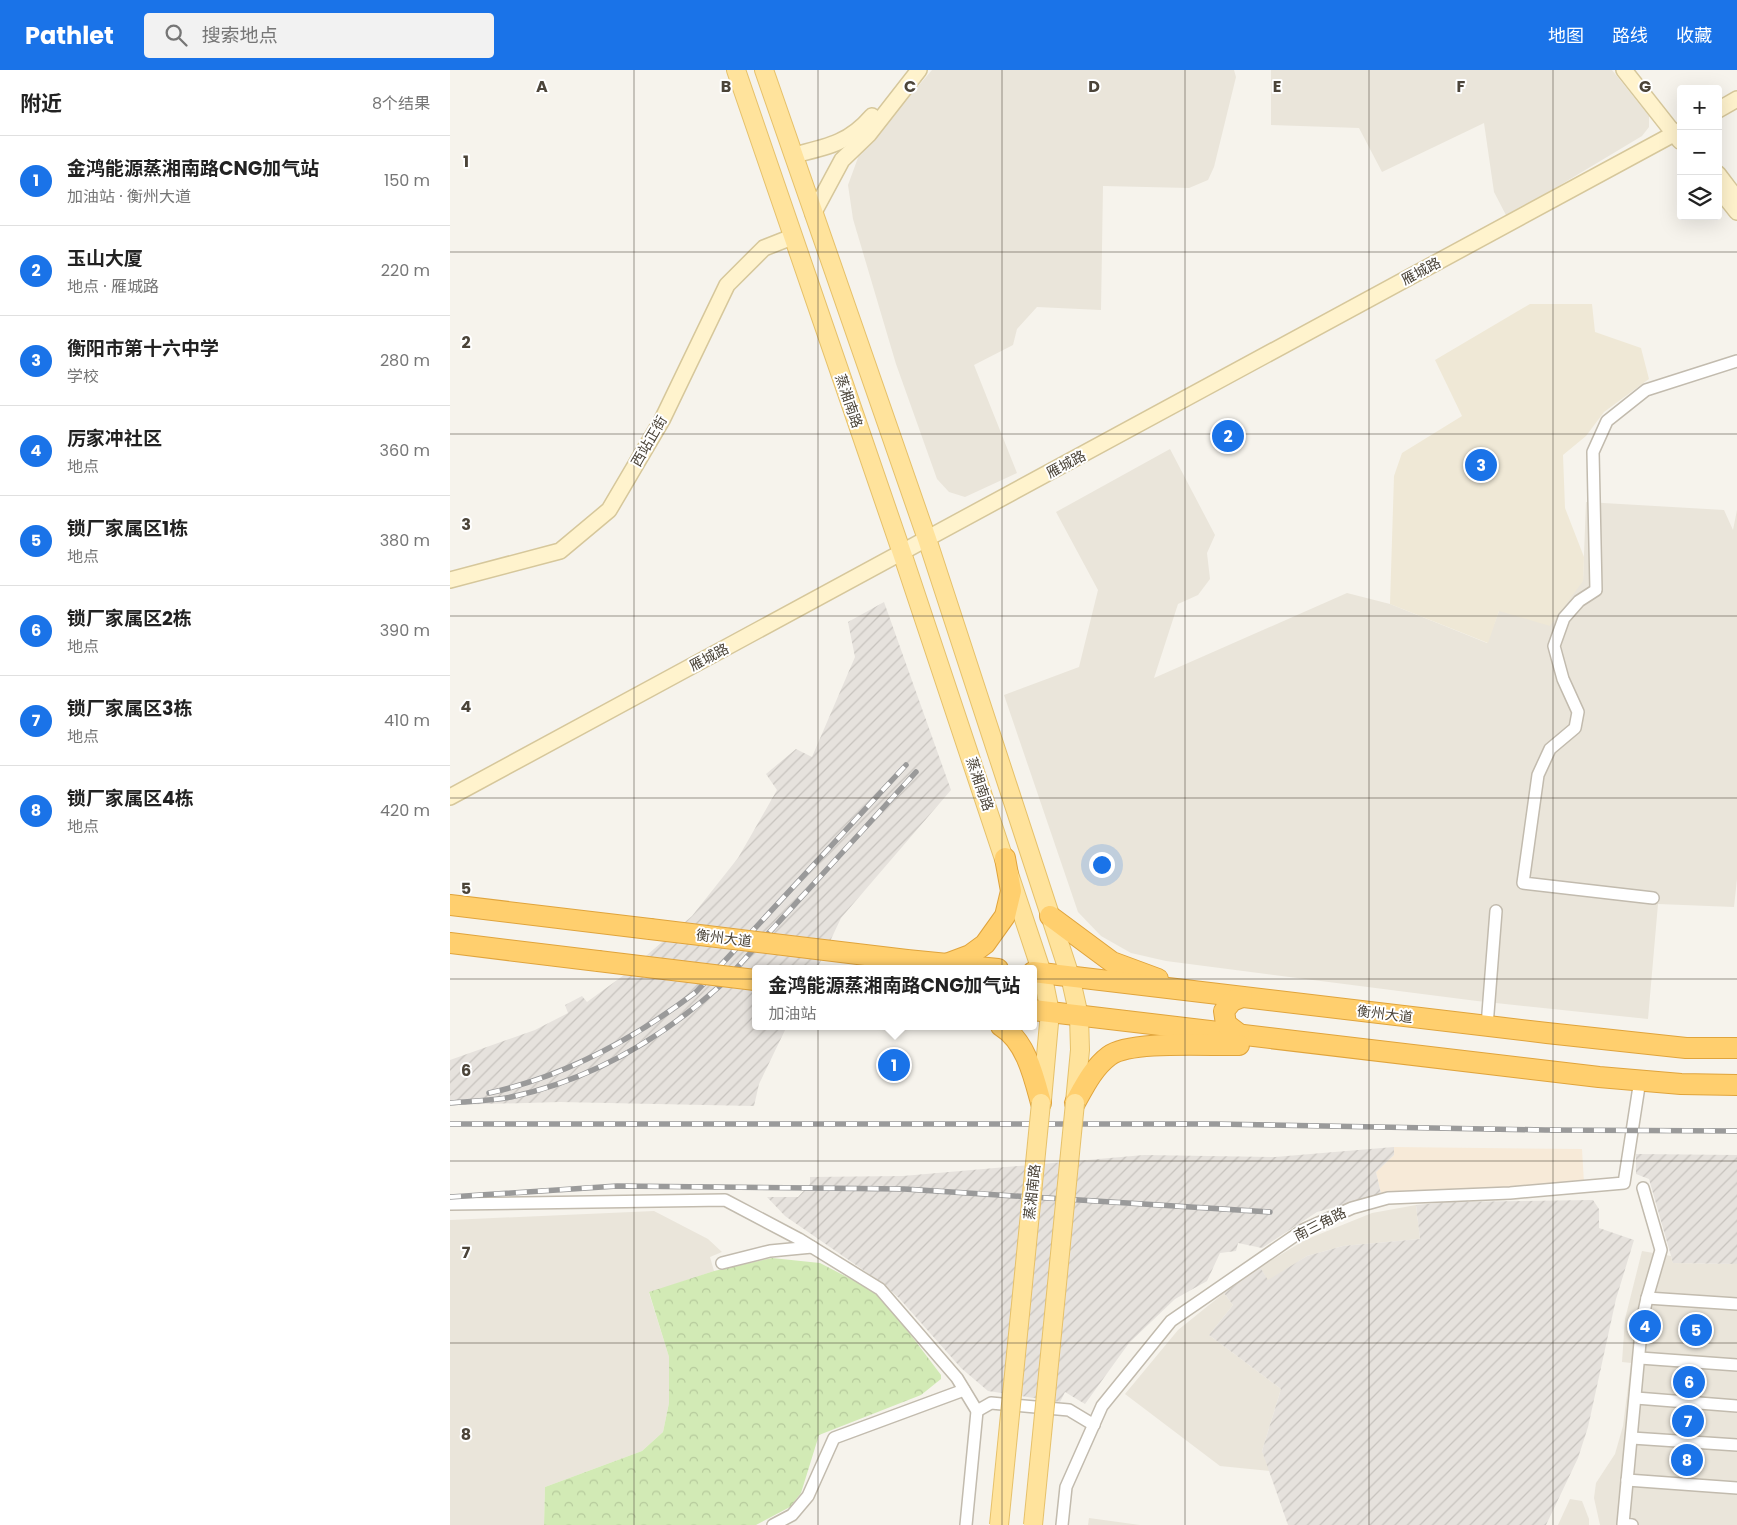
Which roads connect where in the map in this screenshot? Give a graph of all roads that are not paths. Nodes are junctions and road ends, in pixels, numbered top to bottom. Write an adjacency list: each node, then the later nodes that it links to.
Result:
1 (736, 70): 20 (main road, 蒸湘南路)
2 (764, 70): 14 (main road, 蒸湘南路)
3 (909, 70): 14 (street)
4 (919, 70): 19 (street)
5 (1624, 70): 12 (street)
6 (1633, 70): 11 (street)
7 (1737, 99): 8 (street)
8 (1722, 108)
9 (1737, 109): 10 (street)
10 (1722, 118)
11 (1677, 132)
12 (1677, 133)
13 (1677, 136): 22 (street, 雁城路)
14 (794, 155): 19 (main road, 蒸湘南路)
15 (1719, 175): 17 (street)
16 (1722, 193): 18 (street)
17 (1737, 198)
18 (1737, 212)
19 (813, 214): 22 (main road, 蒸湘南路)
20 (792, 237): 23 (main road, 蒸湘南路); 24 (street, 西站正街)
21 (1737, 361): 28 (street)
22 (928, 542): 23 (street, 雁城路); 31 (main road, 蒸湘南路)
23 (903, 556): 25 (street, 雁城路); 26 (street, 雁城路); 27 (main road, 蒸湘南路)
24 (450, 580)
25 (450, 797)
26 (450, 804)
27 (1005, 858): 33 (highway); 35 (main road, 蒸湘南路)
28 (1653, 898)
29 (450, 905): 33 (highway, 衡州大道, bridge)
30 (1496, 911): 44 (street)
31 (1050, 916): 37 (main road, 蒸湘南路); 39 (highway)
32 (450, 943): 38 (highway, bridge)
33 (946, 964): 34 (highway, 衡州大道)
34 (956, 965)
35 (1035, 965)
36 (1037, 973): 37 (highway, 衡州大道); 41 (main road, 蒸湘南路)
37 (1070, 976): 39 (highway, 衡州大道); 42 (main road, 蒸湘南路)
38 (752, 980)
39 (1188, 990): 40 (highway, 衡州大道)
40 (1242, 997): 44 (highway, 衡州大道); 46 (highway)
41 (1041, 1011): 42 (highway); 52 (main road, 蒸湘南路)
42 (1079, 1016): 43 (highway); 53 (main road, 蒸湘南路)
43 (1114, 1020): 46 (highway); 48 (highway)
44 (1487, 1026): 49 (highway, 衡州大道)
45 (1004, 1030): 52 (highway)
46 (1239, 1034): 47 (highway)
47 (1314, 1043): 48 (highway); 50 (highway)
48 (1156, 1047): 53 (highway)
49 (1737, 1048)
50 (1640, 1080): 51 (highway); 66 (street, 南三角路)
51 (1737, 1085)
52 (1041, 1103): 73 (main road, 蒸湘南路, bridge)
53 (1074, 1103): 74 (main road, 蒸湘南路, bridge)
54 (1643, 1188): 58 (street)
55 (450, 1204): 56 (street)
56 (812, 1247): 57 (street); 62 (street)
57 (722, 1263)
58 (1647, 1298): 59 (street); 60 (street)
59 (1737, 1304)
60 (1640, 1358): 61 (street); 63 (street)
61 (1737, 1365)
62 (964, 1390): 65 (street); 71 (street)
63 (1636, 1398): 64 (street); 67 (street)
64 (1737, 1406)
65 (977, 1411): 66 (street); 72 (street)
66 (1094, 1425): 75 (street, 南三角路)
67 (1632, 1438): 68 (street); 69 (street)
68 (1737, 1445)
69 (1627, 1480): 70 (street); 76 (street)
70 (1737, 1488)
71 (773, 1525)
72 (966, 1525)
73 (999, 1525)
74 (1033, 1525)
75 (1062, 1525)
76 (1632, 1525)

